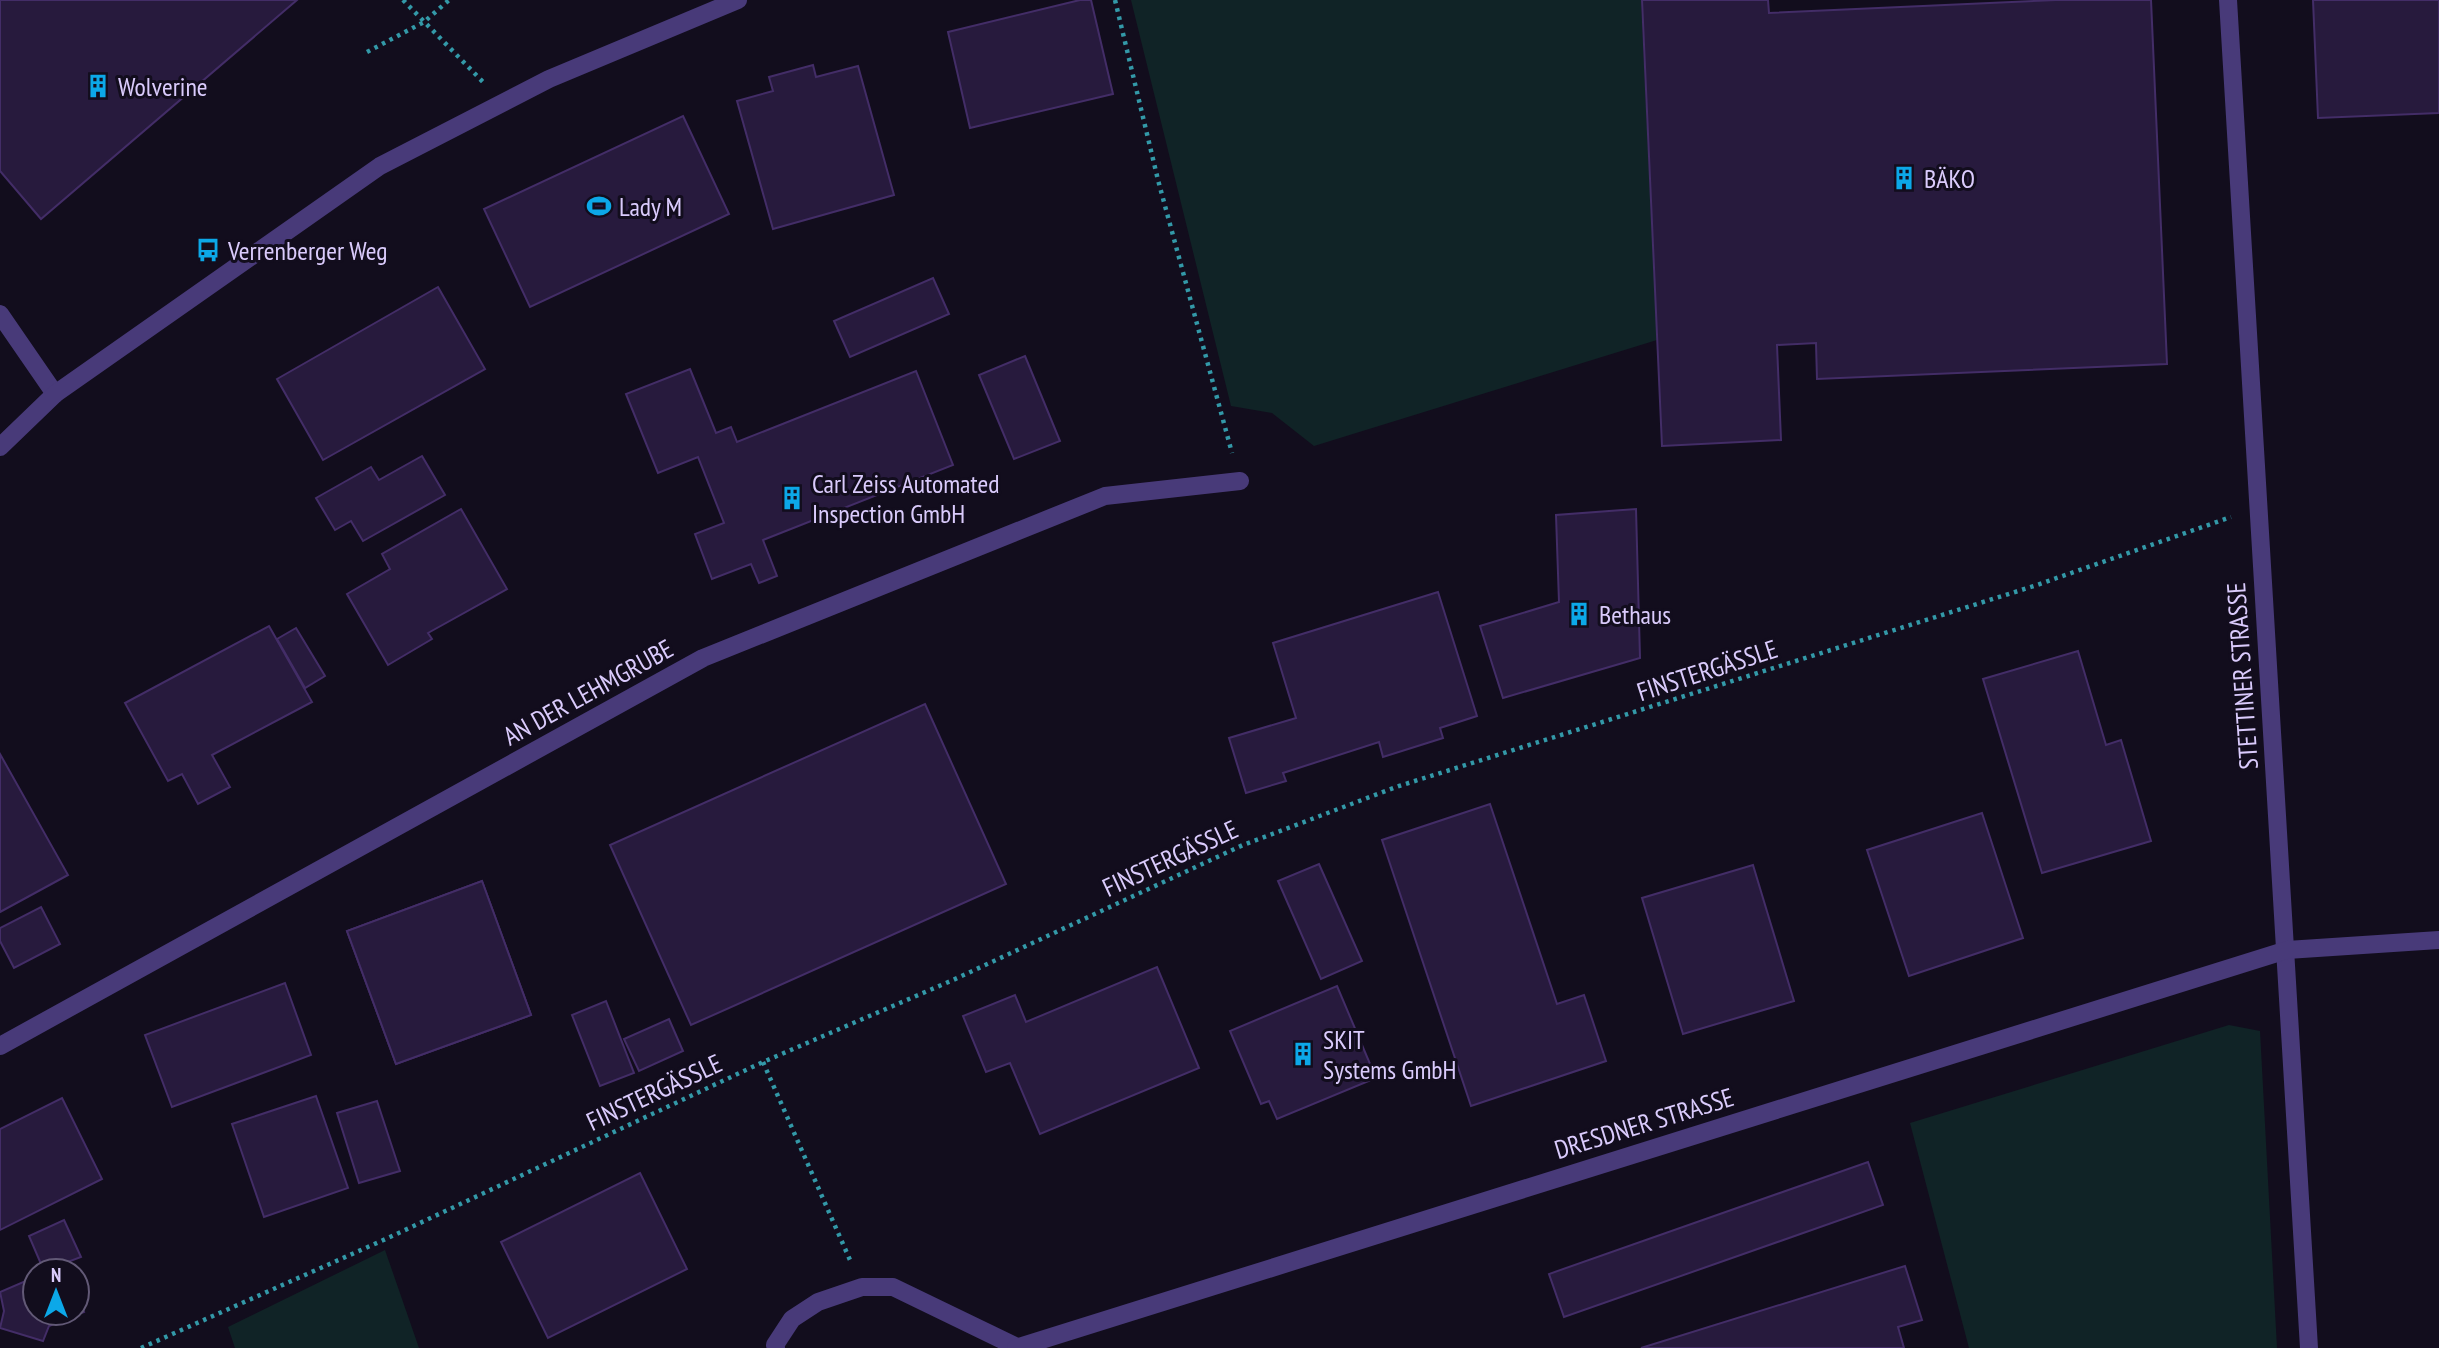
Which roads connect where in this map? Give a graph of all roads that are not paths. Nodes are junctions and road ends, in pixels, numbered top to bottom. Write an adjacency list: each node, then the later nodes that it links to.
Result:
1 (738, 0): 4 (street)
2 (2228, 0): 8 (street, STETTINER STRASSE)
3 (0, 314): 4 (street)
4 (55, 394): 5 (street)
5 (0, 447)
6 (1240, 481): 9 (street, AN DER LEHMGRUBE)
7 (2439, 940): 8 (street, DRESDNER STRASSE)
8 (2287, 950): 11 (street, DRESDNER STRASSE); 12 (street, STETTINER STRASSE)
9 (0, 1046)
10 (776, 1348): 11 (street, DRESDNER STRASSE)
11 (1017, 1348)
12 (2309, 1348)

